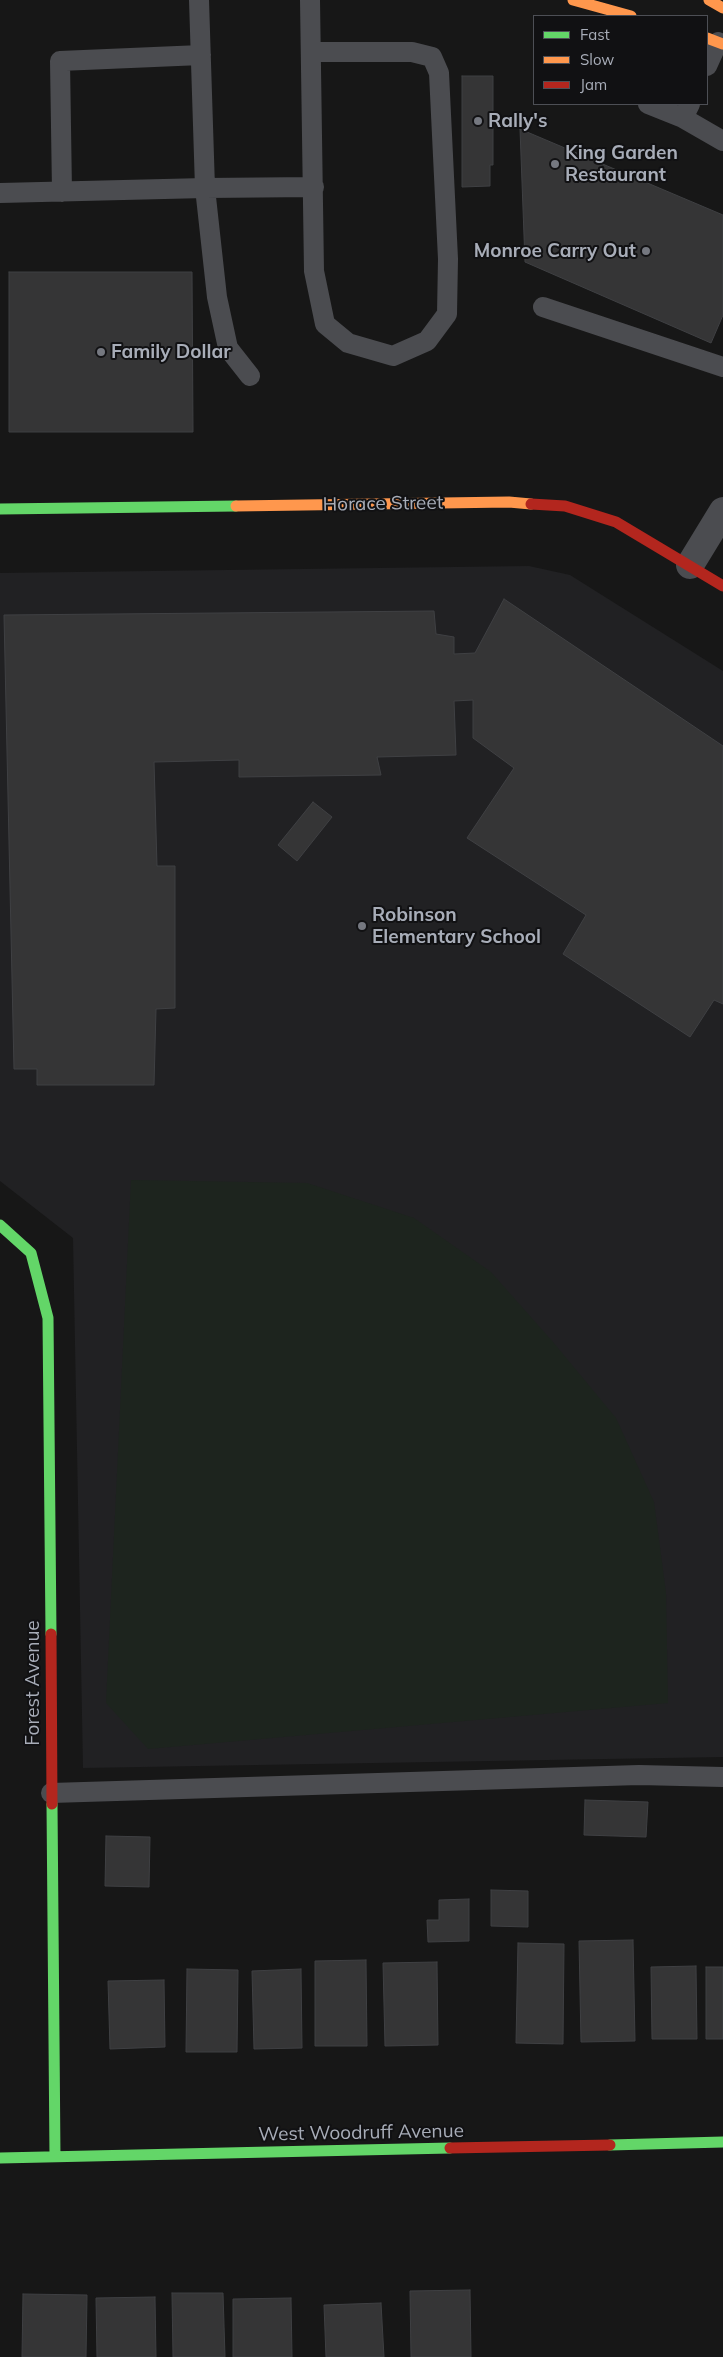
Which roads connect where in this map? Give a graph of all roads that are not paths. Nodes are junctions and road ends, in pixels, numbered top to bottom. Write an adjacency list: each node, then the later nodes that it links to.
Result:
1 (199, 0): 9 (lane)
2 (310, 0): 8 (lane)
3 (573, 0): 6 (street)
4 (709, 0): 5 (street)
5 (723, 8)
6 (627, 15)
7 (716, 41): 10 (lane)
8 (311, 52): 14 (lane); 14 (lane)
9 (201, 55): 15 (lane); 16 (lane)
10 (708, 63)
11 (654, 105): 12 (lane)
12 (687, 111): 13 (lane)
13 (723, 141)
14 (314, 187): 15 (lane)
15 (205, 188): 16 (lane); 20 (lane)
16 (62, 192): 17 (lane)
17 (0, 193)
18 (542, 308): 19 (lane)
19 (723, 368)
20 (250, 376)
21 (0, 510): 23 (street, Horace Street)
22 (723, 511): 23 (street)
23 (690, 565): 24 (street, Horace Street)
24 (723, 586)
25 (0, 1225): 27 (street, Forest Avenue)
26 (723, 1777): 27 (lane)
27 (51, 1793): 29 (street, Forest Avenue)
28 (723, 2142): 29 (street, West Woodruff Avenue)
29 (55, 2156): 30 (street, West Woodruff Avenue)
30 (0, 2158)

